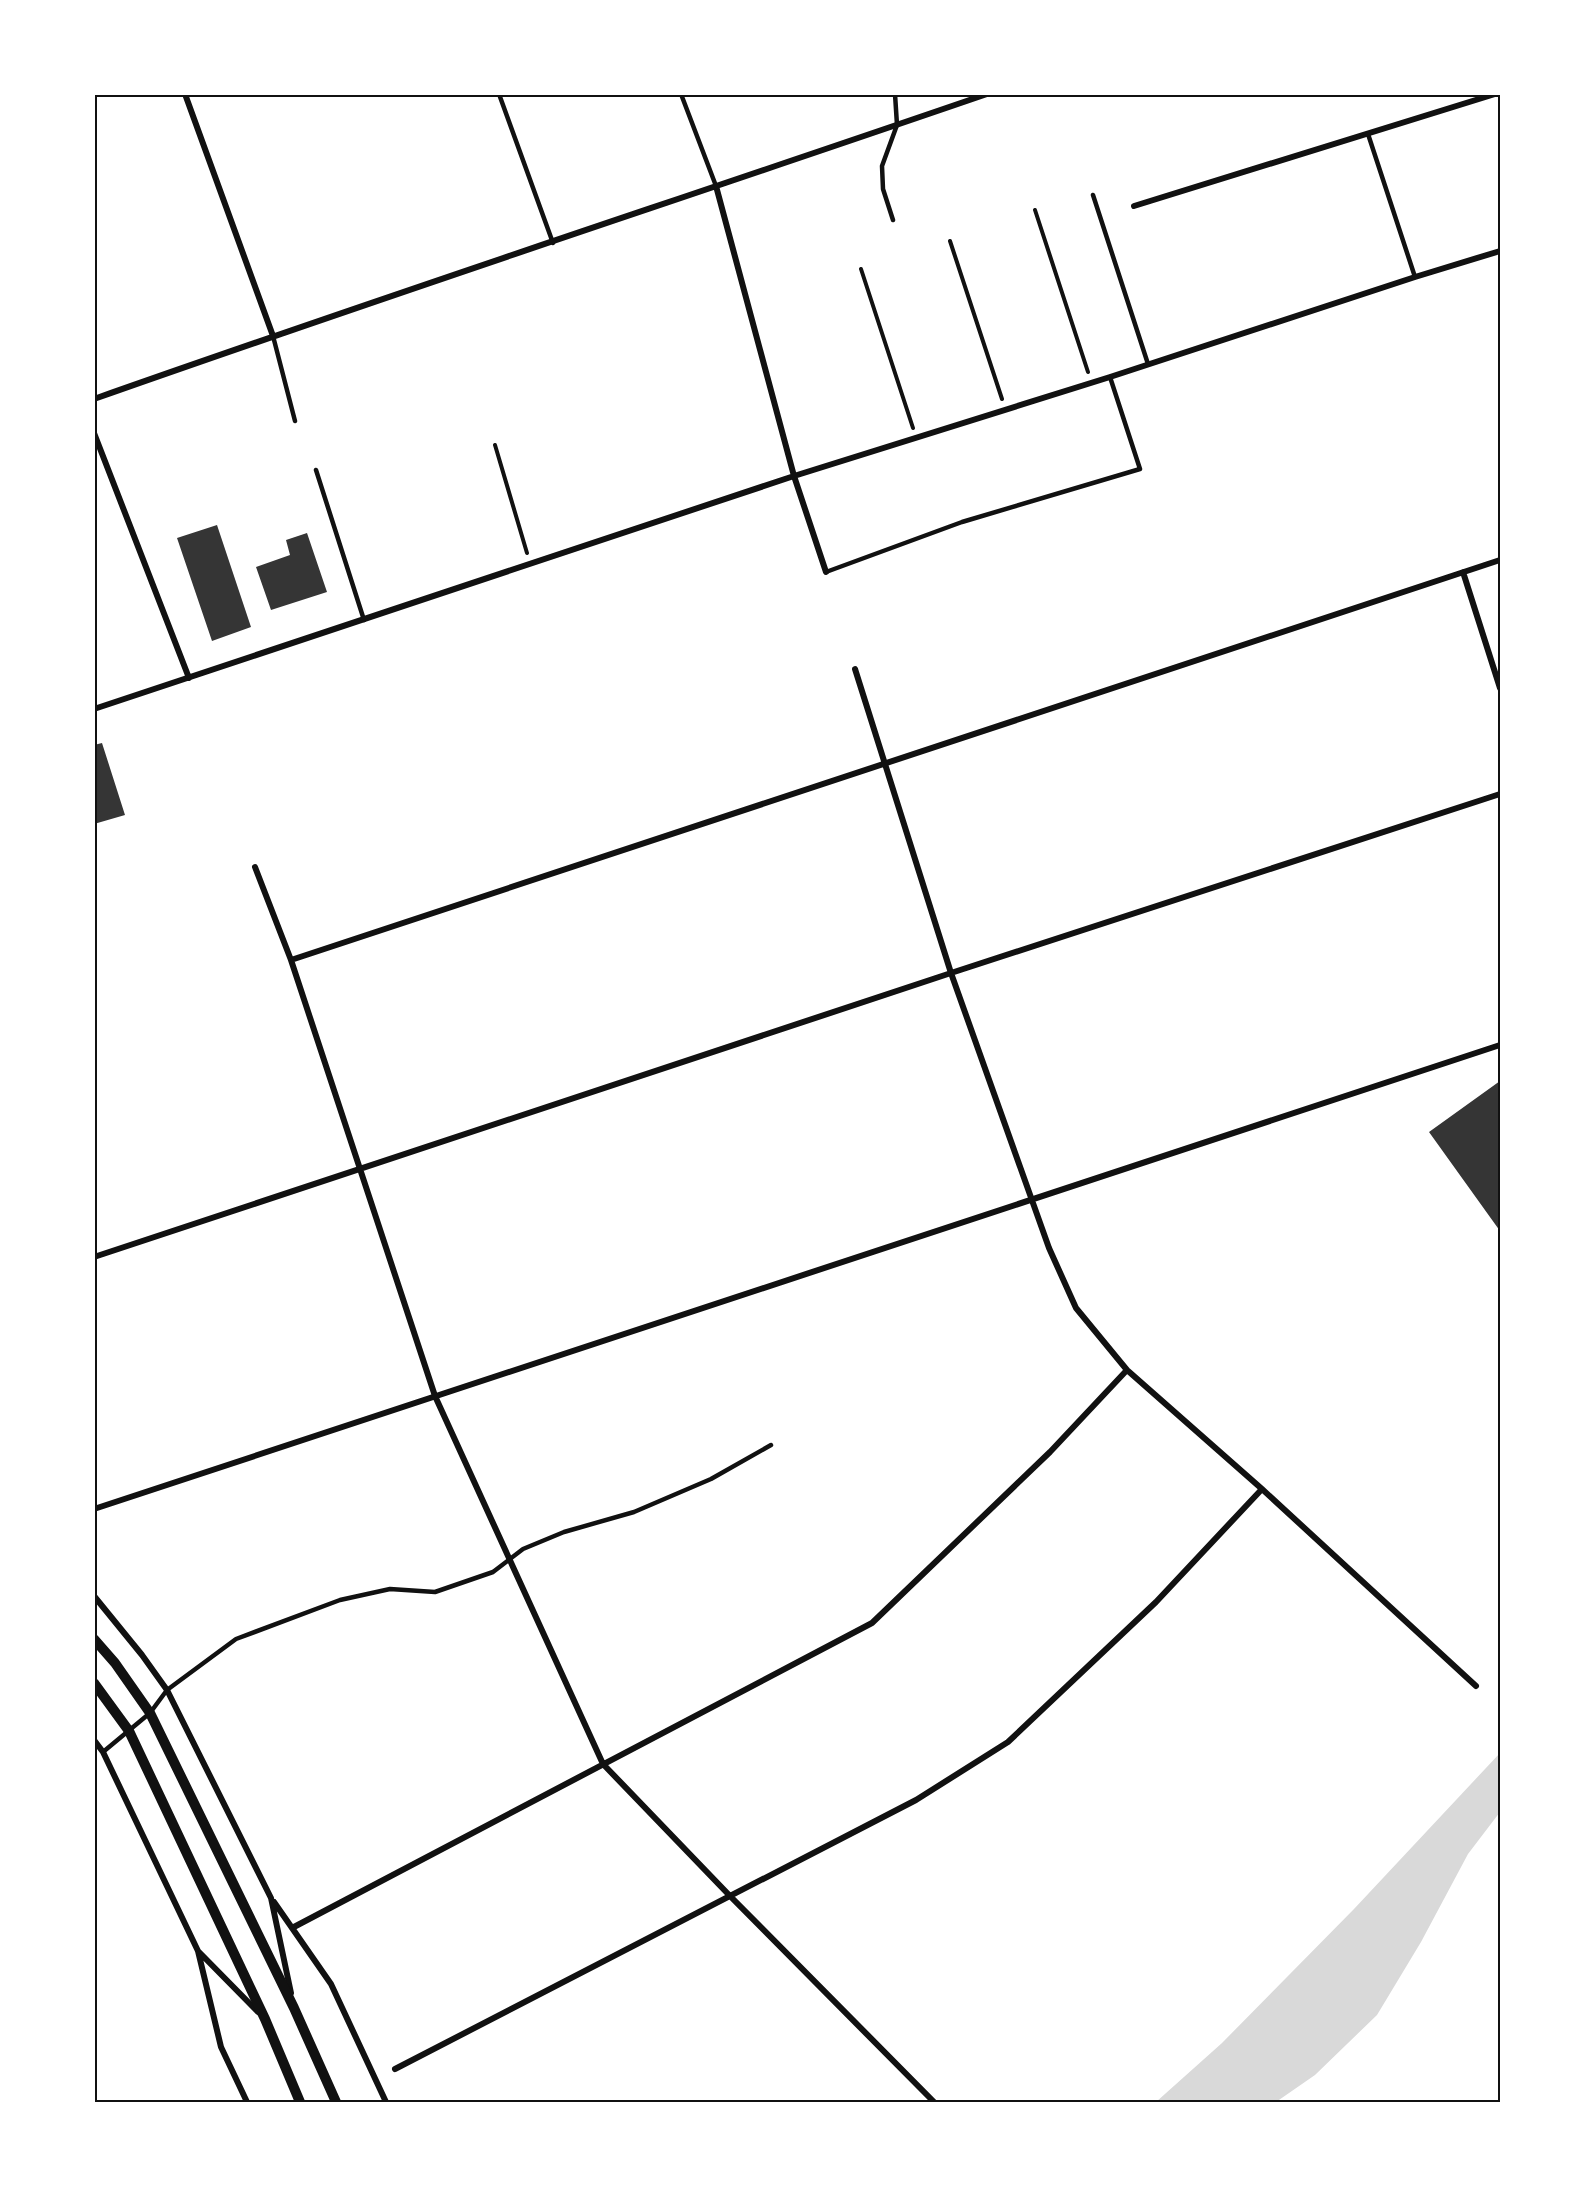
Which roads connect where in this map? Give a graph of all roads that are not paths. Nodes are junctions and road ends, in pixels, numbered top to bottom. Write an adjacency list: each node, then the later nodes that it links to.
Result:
1 (185, 94): 16 (street)
2 (499, 94): 13 (lane)
3 (681, 94): 9 (lane)
4 (895, 94): 7 (lane)
5 (987, 94): 7 (street)
6 (1495, 94): 8 (street)
7 (897, 125): 9 (street); 12 (lane)
8 (1368, 134): 11 (street); 15 (lane)
9 (716, 186): 13 (street); 23 (street)
10 (1093, 195): 17 (lane)
11 (1134, 206)
12 (893, 220)
13 (553, 243): 16 (street)
14 (1500, 250): 15 (street)
15 (1415, 277): 17 (street)
16 (273, 336): 19 (street); 20 (lane)
17 (1148, 364): 18 (street)
18 (1110, 377): 23 (street); 25 (lane)
19 (94, 399)
20 (295, 421)
21 (94, 433): 29 (street)
22 (316, 470): 27 (lane)
23 (794, 476): 25 (street); 27 (street)
24 (1500, 560): 26 (street)
25 (826, 572)
26 (1463, 572): 30 (street); 32 (street)
27 (364, 620): 29 (street)
28 (855, 669): 32 (street)
29 (189, 678): 31 (street)
30 (1500, 688)
31 (94, 709)
32 (884, 765): 35 (street); 36 (street)
33 (1500, 795): 36 (street)
34 (255, 867): 35 (street)
35 (291, 960): 38 (street)
36 (951, 973): 38 (street); 39 (street)
37 (1500, 1045): 39 (street)
38 (359, 1170): 40 (street); 42 (street)
39 (1031, 1198): 41 (street); 42 (street)
40 (94, 1257)
41 (1126, 1370): 44 (street); 56 (street)
42 (435, 1396): 45 (street); 46 (street)
43 (771, 1445): 46 (lane)
44 (1262, 1489): 50 (street); 57 (street)
45 (94, 1509)
46 (510, 1559): 51 (lane); 56 (street)
47 (94, 1596): 51 (street)
48 (94, 1639): 52 (street)
49 (94, 1683): 53 (street)
50 (1476, 1686)
51 (167, 1690): 52 (lane); 58 (street)
52 (150, 1713): 53 (lane); 61 (street)
53 (129, 1731): 55 (lane); 62 (street)
54 (94, 1740): 55 (street)
55 (103, 1752): 60 (street)
56 (603, 1764): 57 (street); 59 (street)
57 (731, 1897): 63 (street); 68 (street)
58 (271, 1898): 59 (street); 61 (street)
59 (292, 1928): 67 (street)
60 (198, 1951): 62 (street); 64 (street)
61 (294, 2008): 66 (street)
62 (265, 2019): 65 (street)
63 (395, 2069)
64 (247, 2103)
65 (300, 2103)
66 (336, 2103)
67 (386, 2103)
68 (934, 2103)

